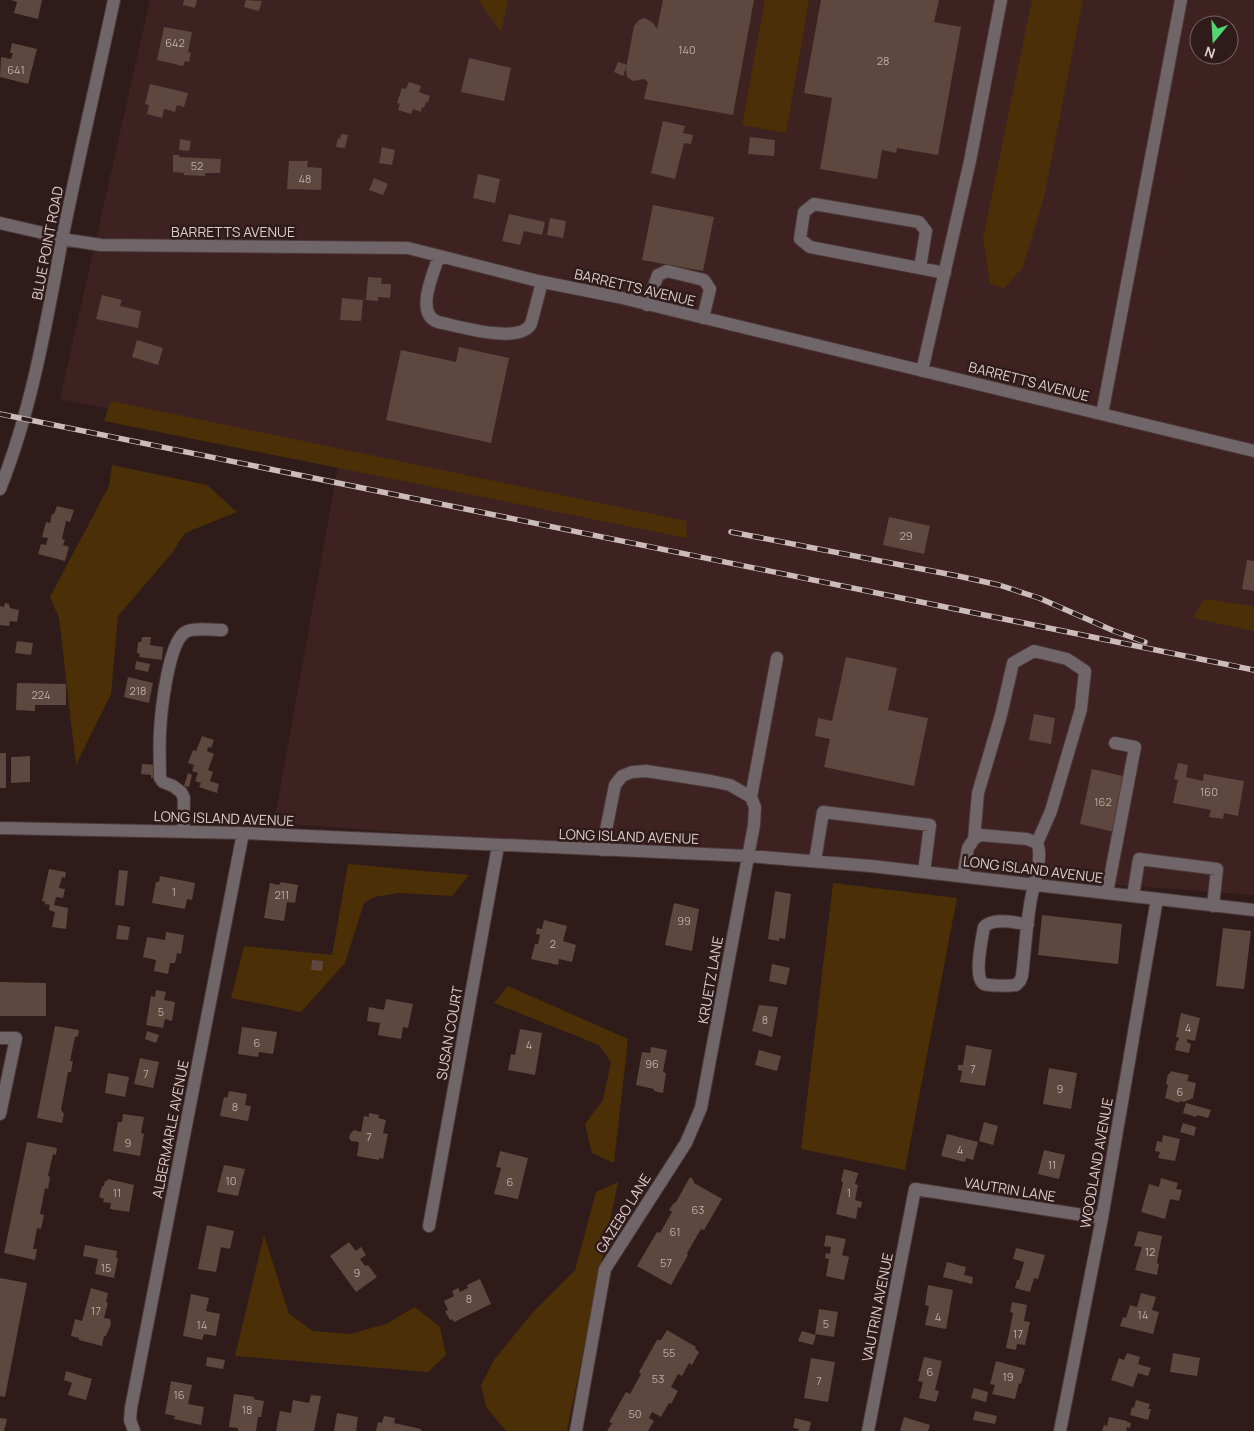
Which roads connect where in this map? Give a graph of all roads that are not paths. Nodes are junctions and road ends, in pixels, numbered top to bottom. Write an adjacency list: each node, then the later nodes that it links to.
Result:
1 (114, 0): 5 (street, BLUE POINT ROAD)
2 (1002, 0): 8 (street)
3 (1182, 0): 13 (street)
4 (0, 223): 5 (street, BARRETTS AVENUE)
5 (62, 239): 6 (street, BARRETTS AVENUE); 15 (street, BLUE POINT ROAD)
6 (439, 256): 9 (street, BARRETTS AVENUE); 9 (street)
7 (920, 268): 7 (street); 8 (street)
8 (945, 273): 12 (street)
9 (542, 282): 10 (street, BARRETTS AVENUE)
10 (647, 304): 11 (street, BARRETTS AVENUE); 11 (street)
11 (703, 318): 12 (street, BARRETTS AVENUE)
12 (922, 371): 13 (street, BARRETTS AVENUE)
13 (1102, 414): 14 (street, BARRETTS AVENUE)
14 (1254, 451)
15 (3, 473): 16 (street, BLUE POINT ROAD)
16 (0, 489)
17 (222, 630): 22 (street)
18 (777, 658): 20 (street, KRUETZ LANE)
19 (1115, 744): 33 (street)
20 (751, 797): 27 (street); 28 (street, KRUETZ LANE)
21 (0, 828): 22 (street, LONG ISLAND AVENUE)
22 (183, 832): 23 (street, LONG ISLAND AVENUE)
23 (243, 833): 26 (street, LONG ISLAND AVENUE); 45 (street, ALBERMARLE AVENUE)
24 (974, 839): 25 (street); 25 (street); 31 (street)
25 (1037, 843): 32 (street)
26 (498, 846): 27 (street, LONG ISLAND AVENUE); 44 (street, SUSAN COURT)
27 (602, 850): 28 (street, LONG ISLAND AVENUE)
28 (748, 856): 29 (street, LONG ISLAND AVENUE); 40 (street, KRUETZ LANE)
29 (815, 861): 30 (street, LONG ISLAND AVENUE); 30 (street)
30 (924, 872): 31 (street, LONG ISLAND AVENUE)
31 (963, 876): 32 (street, LONG ISLAND AVENUE)
32 (1035, 885): 33 (street, LONG ISLAND AVENUE); 38 (street)
33 (1107, 893): 34 (street, LONG ISLAND AVENUE)
34 (1133, 896): 35 (street, LONG ISLAND AVENUE); 36 (street)
35 (1158, 899): 36 (street, LONG ISLAND AVENUE); 43 (street, WOODLAND AVENUE)
36 (1213, 906): 37 (street, LONG ISLAND AVENUE)
37 (1254, 910)
38 (1028, 924): 38 (street)
39 (0, 1038): 41 (street)
40 (701, 1108): 46 (street, GAZEBO LANE)
41 (0, 1114)
42 (915, 1189): 43 (street, VAUTRIN LANE); 47 (street, VAUTRIN AVENUE)
43 (1102, 1218): 48 (street, WOODLAND AVENUE)
44 (429, 1226)
45 (134, 1431)
46 (576, 1431)
47 (868, 1431)
48 (1060, 1431)

